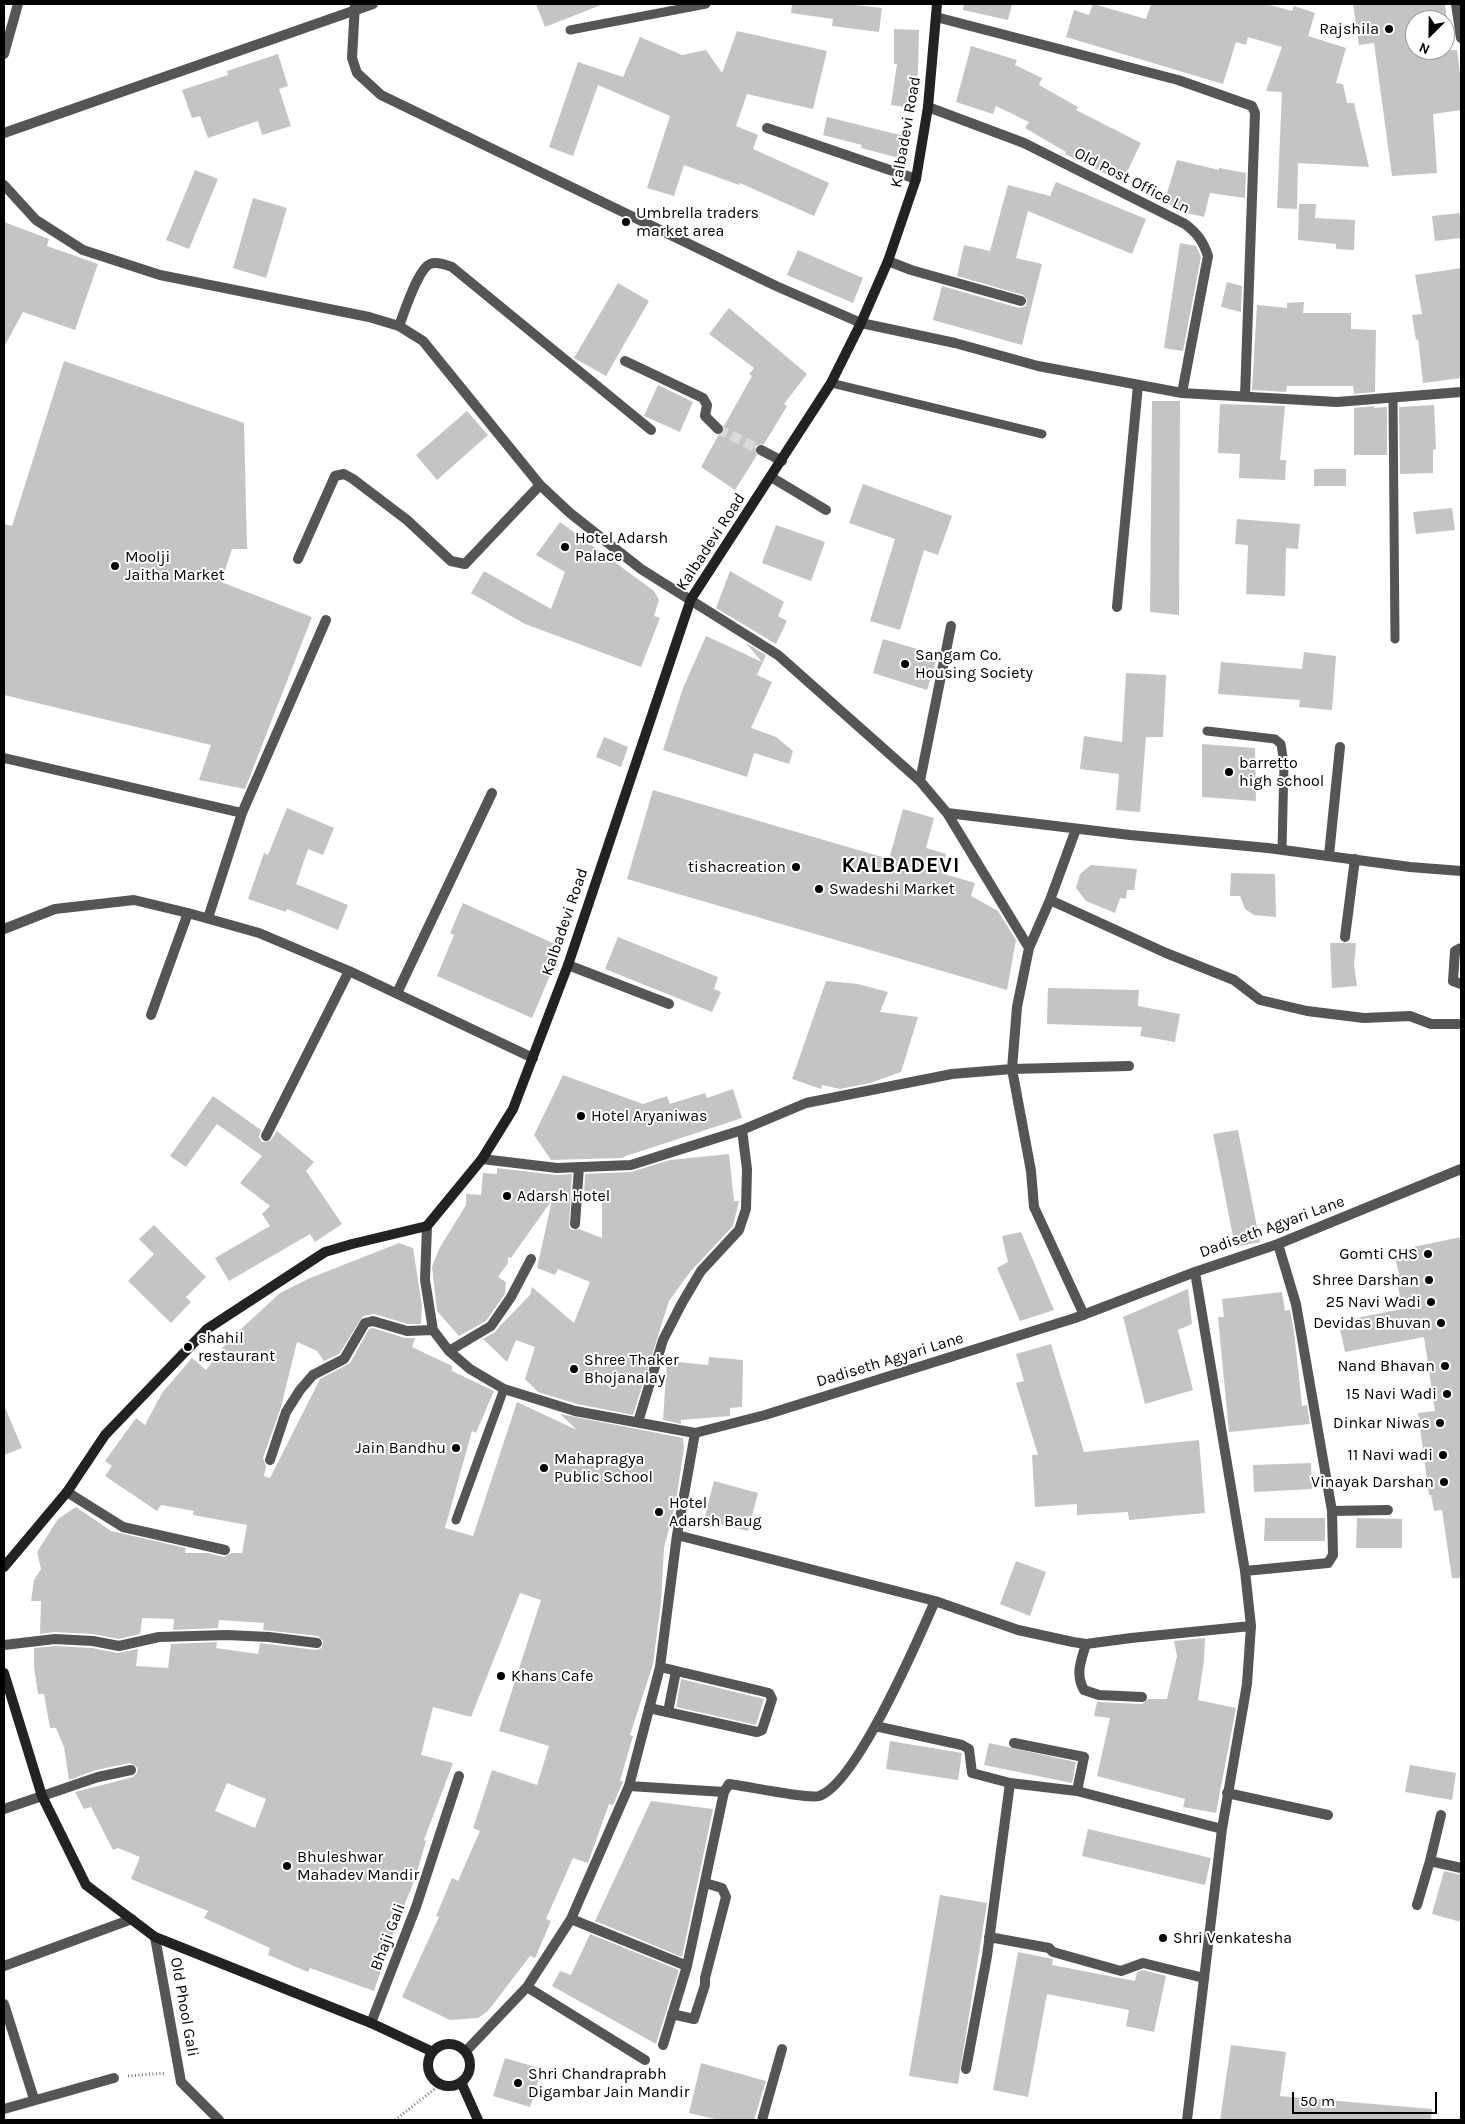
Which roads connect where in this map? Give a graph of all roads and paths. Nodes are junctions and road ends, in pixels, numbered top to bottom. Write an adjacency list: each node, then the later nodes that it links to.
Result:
1 (18, 4): 11 (street)
2 (373, 4): 6 (street)
3 (706, 4): 9 (lane)
4 (937, 4): 7 (main road, Kalbadevi Road)
5 (1456, 4): 8 (street)
6 (354, 7): 14 (street); 19 (street)
7 (936, 17): 12 (main road, Kalbadevi Road); 26 (street)
8 (1460, 21): 10 (street)
9 (570, 30)
10 (1461, 38)
11 (4, 54)
12 (928, 107): 15 (main road, Kalbadevi Road); 25 (street, Old Post Office Ln)
13 (767, 128): 15 (street)
14 (4, 133)
15 (916, 179): 17 (main road, Kalbadevi Road)
16 (4, 185): 20 (street)
17 (888, 261): 18 (street); 19 (main road, Kalbadevi Road)
18 (1021, 301)
19 (861, 323): 22 (main road, Kalbadevi Road); 23 (street)
20 (399, 326): 29 (street); 34 (street)
21 (625, 361): 28 (street)
22 (831, 383): 30 (lane); 32 (main road, Kalbadevi Road)
23 (1138, 385): 25 (street); 38 (street)
24 (1461, 392): 27 (street)
25 (1182, 393): 26 (street)
26 (1245, 396): 27 (street)
27 (1393, 398): 41 (lane)
28 (718, 429)
29 (651, 430)
30 (1042, 434)
31 (761, 450): 32 (street)
32 (782, 461): 33 (main road, Kalbadevi Road)
33 (771, 477): 35 (street); 37 (main road, Kalbadevi Road)
34 (540, 485): 36 (street); 37 (street)
35 (826, 510)
36 (298, 559)
37 (691, 599): 45 (street); 61 (main road, Kalbadevi Road)
38 (1117, 607)
39 (326, 620): 47 (street)
40 (951, 626): 45 (street)
41 (1395, 639)
42 (1207, 731): 50 (lane)
43 (1340, 747): 51 (street)
44 (4, 758): 47 (street)
45 (920, 781): 48 (street)
46 (492, 793): 64 (street)
47 (242, 813): 56 (street)
48 (947, 813): 49 (street); 59 (street)
49 (1076, 829): 50 (street); 54 (street)
50 (1282, 850): 51 (street)
51 (1329, 855): 52 (street)
52 (1355, 859): 53 (street); 58 (street)
53 (1461, 870)
54 (1050, 900): 59 (street); 67 (street)
55 (188, 913): 56 (street); 57 (street); 66 (street)
56 (208, 918): 62 (street)
57 (4, 929)
58 (1346, 937)
59 (1029, 948): 70 (street)
60 (1461, 948): 63 (street)
61 (568, 964): 65 (street); 68 (main road, Kalbadevi Road)
62 (349, 971): 64 (street); 72 (street)
63 (1461, 984)
64 (397, 993): 68 (street)
65 (669, 1004)
66 (151, 1015)
67 (1461, 1024)
68 (532, 1058): 73 (main road, Kalbadevi Road)
69 (1129, 1066): 70 (street)
70 (1012, 1069): 71 (street); 81 (street)
71 (742, 1130): 74 (street); 85 (street)
72 (266, 1136)
73 (482, 1159): 74 (street); 77 (main road, Kalbadevi Road)
74 (579, 1167): 76 (street)
75 (1461, 1169): 78 (street, Dadiseth Agyari Lane)
76 (575, 1224)
77 (427, 1226): 82 (street, Dadiseth Agyari Lane); 88 (main road)
78 (1278, 1244): 80 (street, Dadiseth Agyari Lane); 90 (street)
79 (531, 1259): 83 (street)
80 (1195, 1272): 81 (street, Dadiseth Agyari Lane); 95 (street)
81 (1084, 1315): 86 (street, Dadiseth Agyari Lane)
82 (433, 1330): 83 (street, Dadiseth Agyari Lane); 87 (street)
83 (449, 1351): 84 (street, Dadiseth Agyari Lane)
84 (504, 1389): 85 (street, Dadiseth Agyari Lane); 91 (lane)
85 (638, 1422): 86 (street, Dadiseth Agyari Lane)
86 (696, 1433): 92 (street)
87 (270, 1460)
88 (66, 1492): 93 (street); 94 (main road)
89 (1388, 1510): 90 (street)
90 (1332, 1511): 95 (street)
91 (456, 1520)
92 (677, 1535): 96 (street); 101 (street)
93 (225, 1550)
94 (4, 1566)
95 (1246, 1571): 97 (street)
96 (935, 1601): 99 (street); 107 (street)
97 (1251, 1626): 99 (street); 115 (street)
98 (317, 1643): 100 (street)
99 (1086, 1644): 104 (street)
100 (4, 1645)
101 (660, 1667): 102 (street); 105 (street)
102 (676, 1671): 106 (street); 106 (street)
103 (4, 1673): 116 (main road)
104 (1142, 1696)
105 (649, 1708): 106 (street); 112 (street)
106 (668, 1712)
107 (875, 1726): 111 (street); 114 (street)
108 (1014, 1743): 113 (street)
109 (131, 1770): 116 (street)
110 (459, 1776): 135 (street, Bhaji Gali)
111 (1010, 1783): 113 (street); 128 (street)
112 (629, 1786): 114 (street); 126 (street)
113 (1077, 1791): 120 (street)
114 (724, 1792): 123 (street)
115 (1228, 1793): 118 (street); 120 (street)
116 (42, 1796): 117 (street); 125 (main road)
117 (4, 1809)
118 (1328, 1815)
119 (1441, 1815): 121 (street)
120 (1222, 1829): 131 (street)
121 (1430, 1861): 122 (street); 124 (street)
122 (1461, 1868)
123 (705, 1883): 130 (street); 134 (street)
124 (1417, 1905)
125 (132, 1919): 127 (main road); 129 (street)
126 (571, 1919): 130 (street); 132 (street)
127 (155, 1937): 135 (main road); 142 (street, Old Phool Gali)
128 (989, 1937): 131 (street); 141 (street)
129 (4, 1966)
130 (687, 1966): 134 (street)
131 (1204, 1978): 152 (street)
132 (527, 1987): 138 (street); 140 (street)
133 (4, 2004): 146 (street)
134 (672, 2014): 136 (street)
135 (371, 2022): 139 (main road)
136 (663, 2045)
137 (782, 2049): 151 (street)
138 (466, 2051): 139 (main road); 144 (main road)
139 (433, 2052): 145 (main road)
140 (645, 2060)
141 (966, 2069)
142 (181, 2077): 143 (path); 148 (street)
143 (114, 2078): 146 (street)
144 (462, 2082): 145 (main road); 150 (main road)
145 (441, 2084): 149 (path)
146 (34, 2100): 147 (street)
147 (4, 2109)
148 (219, 2120)
149 (395, 2120)
150 (478, 2120)
151 (762, 2120)
152 (1187, 2120)

